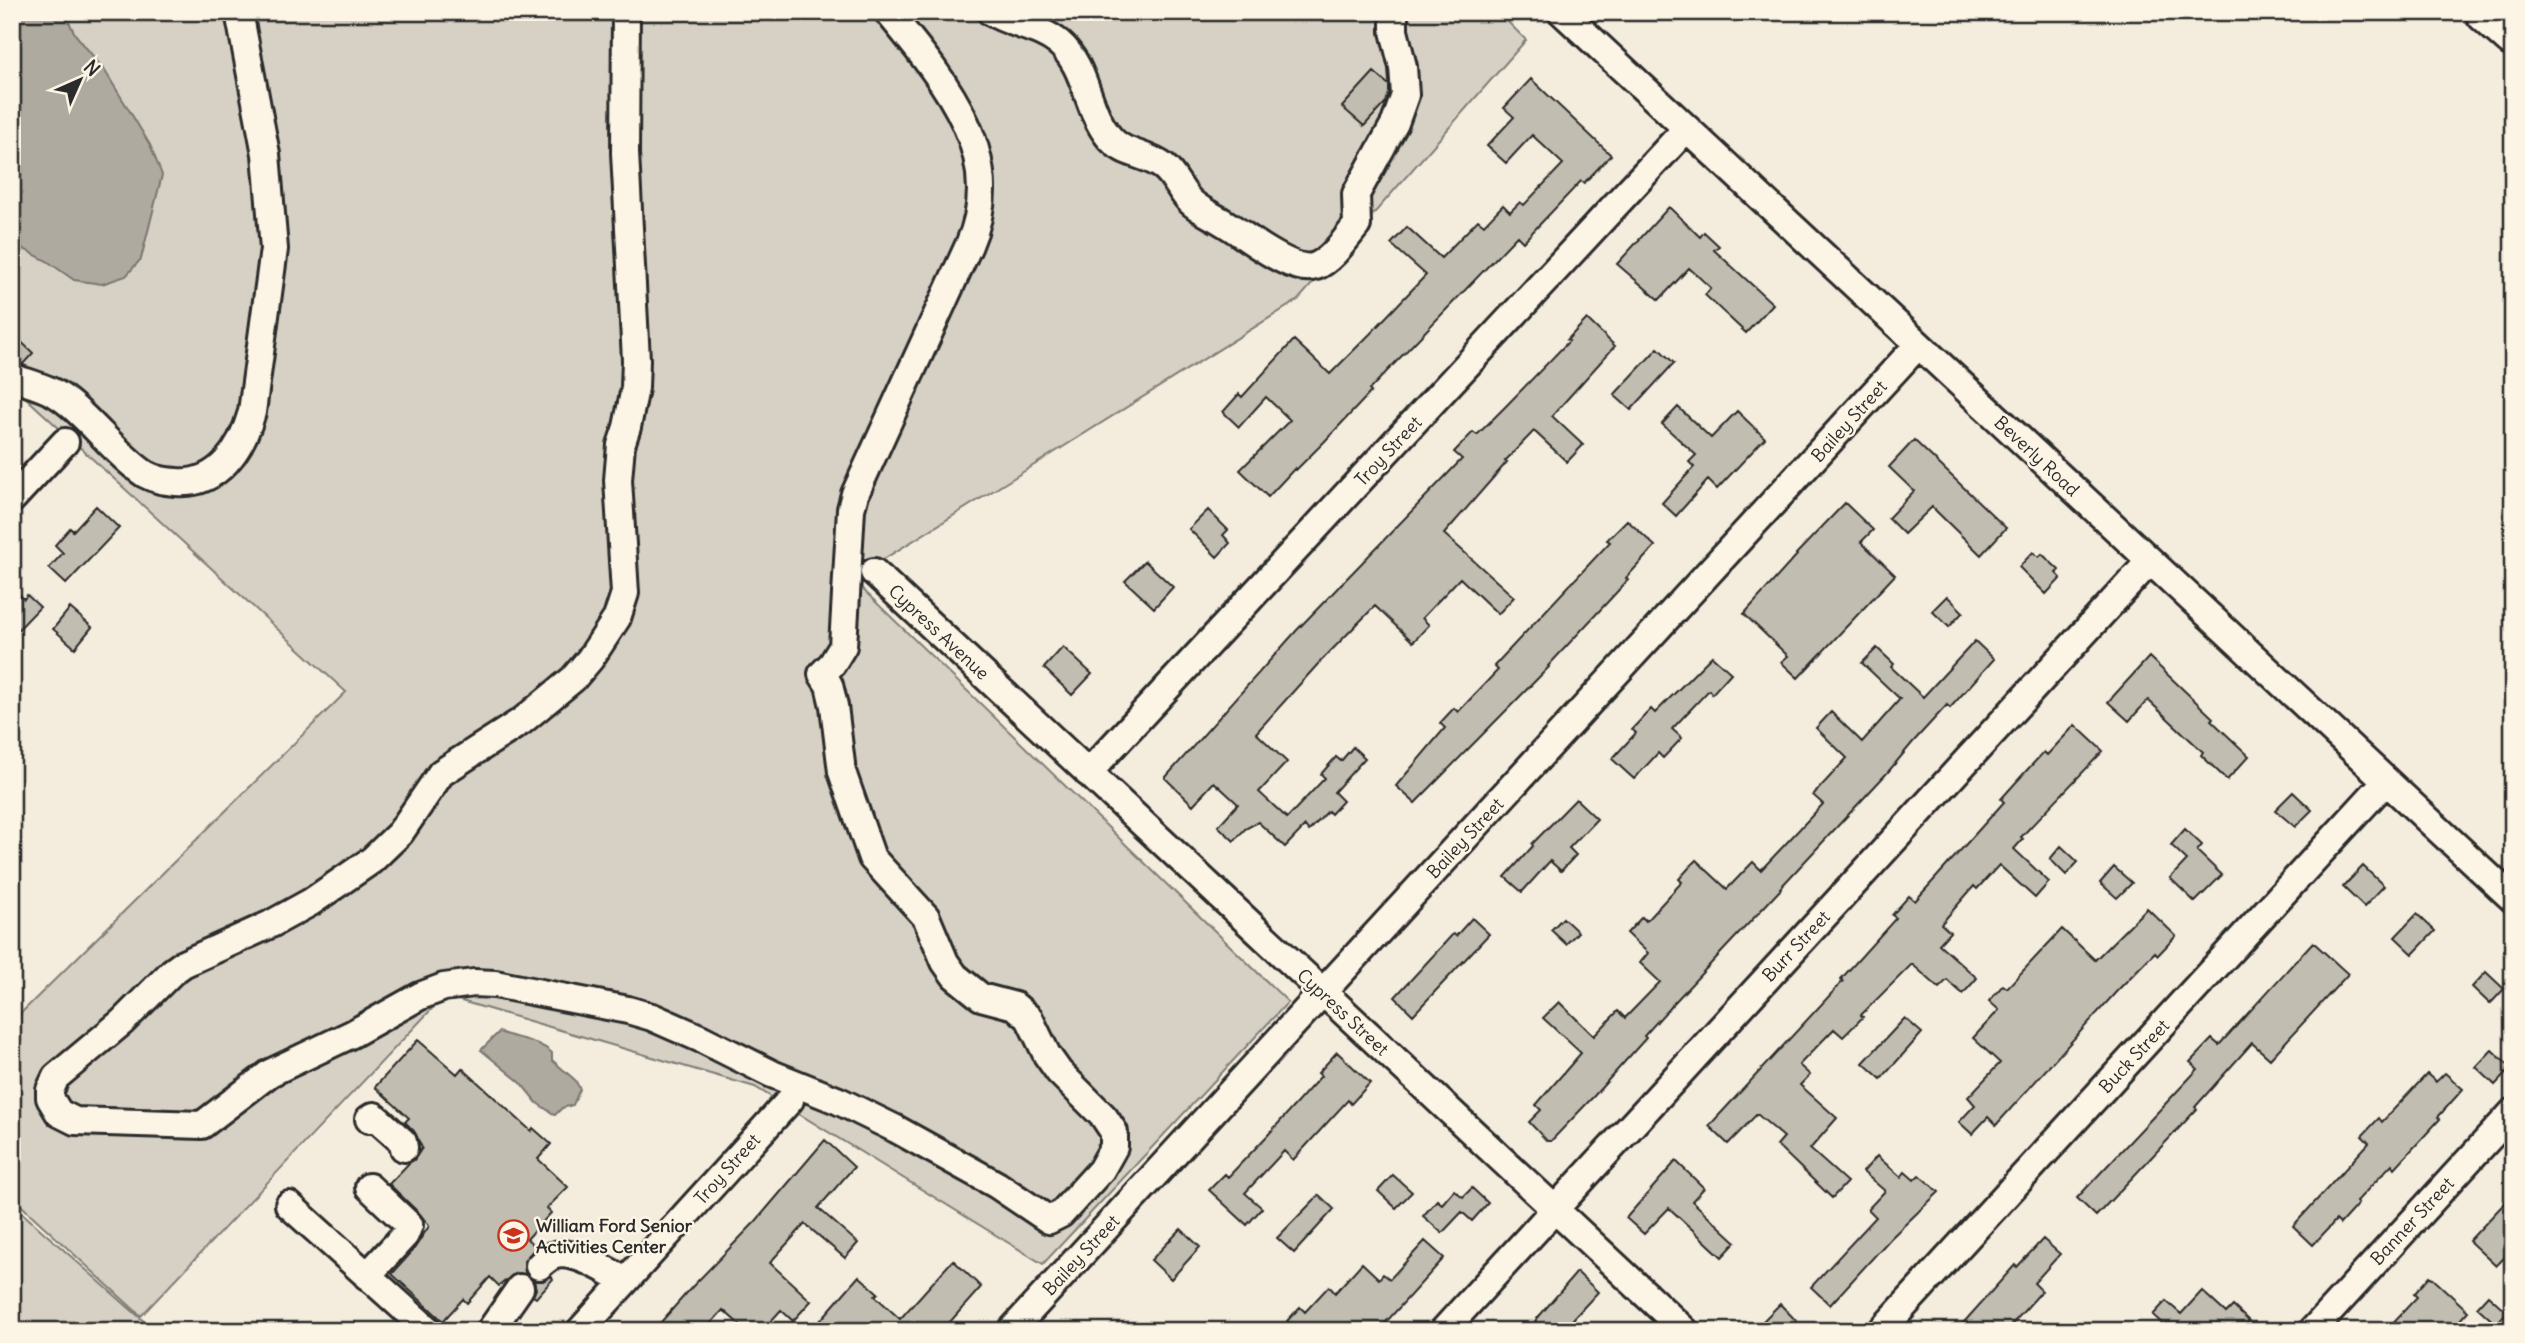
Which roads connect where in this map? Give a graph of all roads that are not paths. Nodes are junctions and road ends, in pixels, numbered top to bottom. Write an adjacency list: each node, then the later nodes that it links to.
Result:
1 (239, 12): 11 (street)
2 (626, 12): 3 (street)
3 (888, 12)
4 (991, 12): 5 (street)
5 (1394, 12)
6 (1562, 12): 9 (street, Beverly Road)
7 (2485, 12): 8 (highway)
8 (2513, 37)
9 (1686, 129): 10 (street, Beverly Road); 17 (street, Troy Street)
10 (1918, 345): 14 (street, Beverly Road); 20 (street, Bailey Street)
11 (12, 377)
12 (65, 442): 13 (street)
13 (12, 499)
14 (2150, 561): 18 (street, Beverly Road); 27 (street, Burr Street)
15 (874, 572): 16 (street, Cypress Avenue)
16 (1003, 693): 17 (street, Cypress Street)
17 (1088, 773): 20 (street, Cypress Street)
18 (2386, 781): 19 (street, Beverly Road); 38 (street, Buck Street)
19 (2513, 899)
20 (1322, 992): 27 (street, Cypress Street); 35 (street, Bailey Street)
21 (790, 1100): 30 (street, Troy Street)
22 (2513, 1112): 39 (street, Banner Street)
23 (369, 1119): 24 (street)
24 (404, 1148)
25 (369, 1187): 29 (street)
26 (289, 1205): 29 (street)
27 (1554, 1209): 36 (street, Burr Street); 37 (street, Cypress Street)
28 (539, 1266): 30 (street)
29 (367, 1276): 32 (street)
30 (625, 1281): 34 (street, Troy Street)
31 (520, 1288): 33 (street)
32 (429, 1331)
33 (490, 1331)
34 (580, 1331)
35 (1011, 1331)
36 (1443, 1331)
37 (1685, 1331)
38 (1881, 1331)
39 (2312, 1331)

